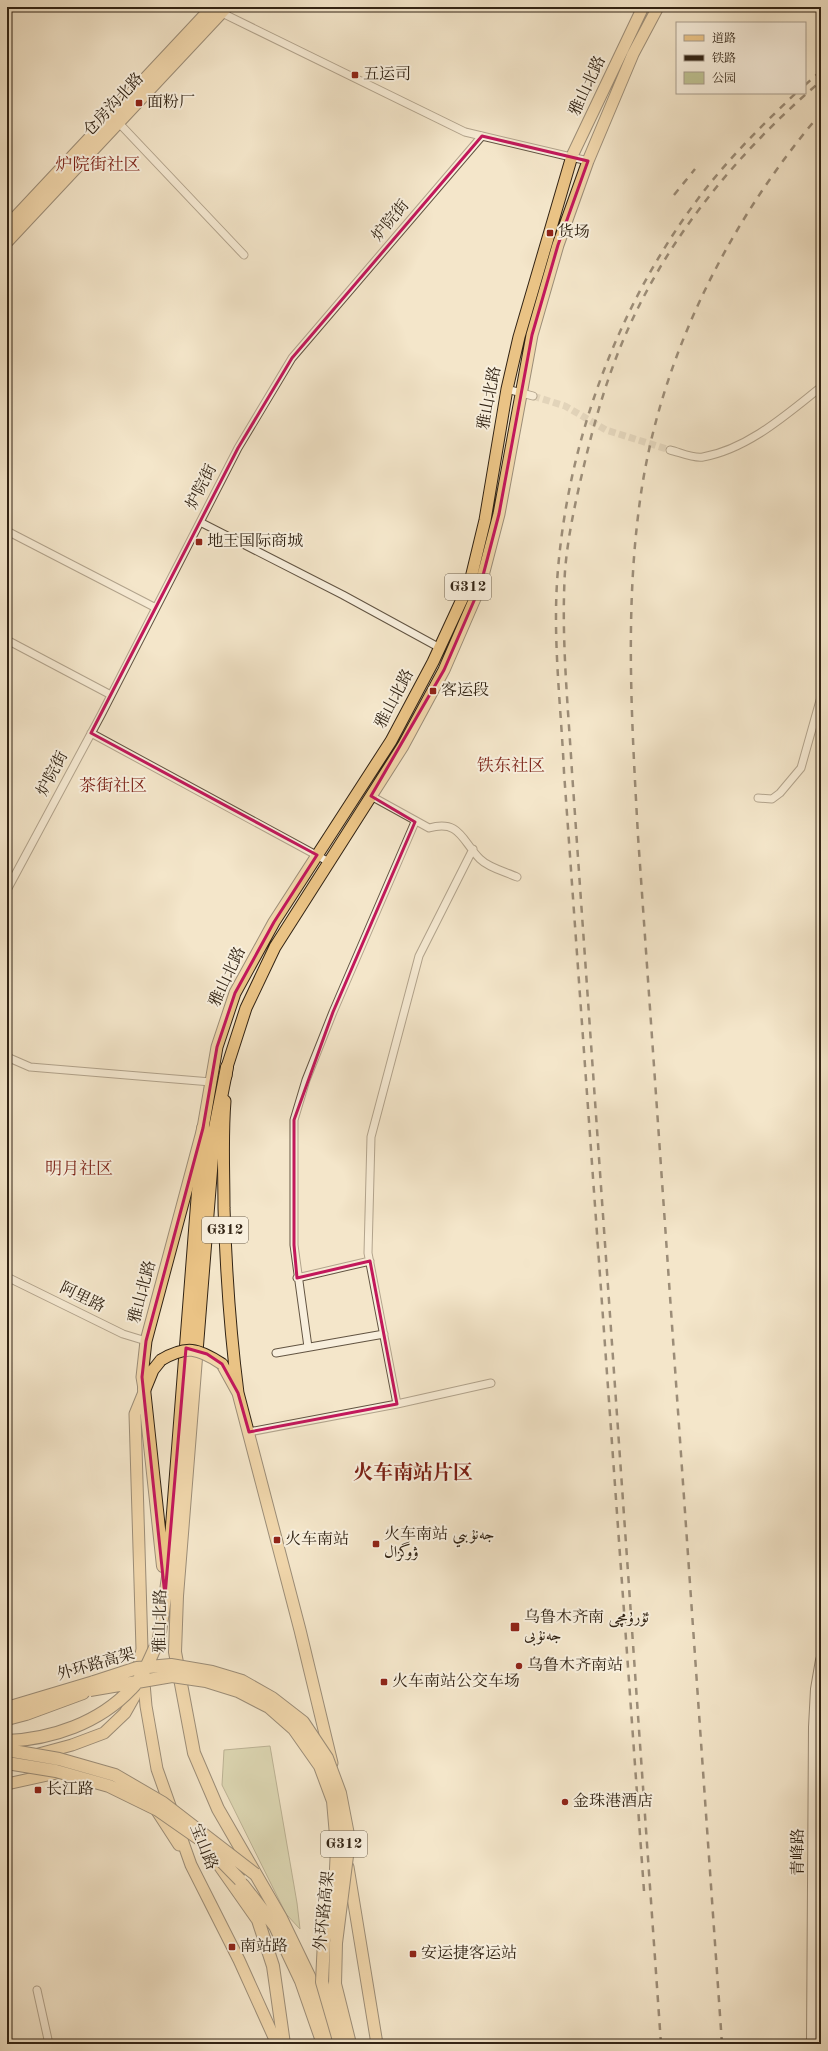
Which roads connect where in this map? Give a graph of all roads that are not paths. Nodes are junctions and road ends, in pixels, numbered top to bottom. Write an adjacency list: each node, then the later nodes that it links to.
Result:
1 (643, 7): 7 (main road, 雅山北路 / G312)
2 (658, 7): 8 (main road, 雅山北路 / G312)
3 (219, 8): 4 (main road, 仓房沟北路); 5 (main road, 仓房沟北路); 6 (street)
4 (113, 114): 5 (street); 9 (main road, 仓房沟北路)
5 (119, 124): 10 (main road, 仓房沟北路); 11 (street)
6 (482, 136): 7 (street); 17 (street, 炉院街)
7 (572, 156): 8 (street); 13 (main road, 雅山北路 / G312)
8 (588, 161): 14 (main road, 雅山北路 / G312)
9 (7, 226)
10 (7, 242)
11 (244, 255)
12 (821, 387): 16 (street)
13 (507, 389): 14 (street); 21 (main road, 雅山北路 / G312)
14 (521, 392): 15 (street); 25 (main road, 雅山北路 / G312)
15 (533, 396)
16 (670, 450)
17 (200, 522): 19 (street, 炉院街); 21 (street)
18 (7, 531): 19 (street)
19 (156, 608): 22 (street, 炉院街)
20 (7, 640): 22 (street)
21 (440, 648): 29 (main road, 雅山北路 / G312)
22 (111, 695): 24 (street, 炉院街)
23 (821, 697): 26 (street)
24 (91, 734): 29 (street); 32 (street, 炉院街)
25 (371, 796): 27 (street); 30 (main road, 雅山北路 / G312)
26 (758, 798)
27 (415, 822): 28 (street); 39 (street)
28 (473, 849): 31 (street); 37 (street)
29 (317, 855): 30 (street); 35 (main road, 雅山北路 / G312)
30 (329, 862): 34 (main road, 雅山北路 / G312)
31 (517, 877)
32 (7, 890)
33 (7, 1057): 35 (street)
34 (227, 1067): 46 (main road, 雅山北路 / G312); 59 (highway, 雅山北路)
35 (211, 1082): 36 (main road, 雅山北路 / G312)
36 (203, 1128): 41 (main road, 雅山北路 / G312); 49 (highway)
37 (370, 1261): 39 (street); 40 (street)
38 (7, 1277): 41 (street, 阿里路)
39 (297, 1278): 42 (street)
40 (384, 1334): 42 (street); 47 (street)
41 (146, 1341): 45 (main road, 雅山北路 / G312)
42 (308, 1346): 43 (street)
43 (276, 1353)
44 (491, 1382): 47 (street)
45 (144, 1389): 46 (main road, bridge); 49 (highway); 50 (main road, G312)
46 (238, 1393): 48 (main road, G312)
47 (397, 1404): 48 (street)
48 (249, 1432): 72 (main road, G312)
49 (165, 1596): 54 (highway, bridge)
50 (142, 1650): 56 (main road); 58 (main road, 宝山路 / G312)
51 (821, 1660): 61 (main road, 青峰路)
52 (7, 1708): 71 (highway, 外环路高架, bridge)
53 (7, 1719): 70 (highway, 外环路高架, bridge)
54 (7, 1741)
55 (7, 1750): 59 (highway, bridge)
56 (7, 1762): 60 (highway, bridge)
57 (7, 1784): 58 (main road)
58 (191, 1865): 66 (main road, 宝山路 / G312)
59 (255, 1874): 69 (highway, 雅山北路)
60 (237, 1883): 67 (highway); 68 (highway)
61 (817, 1889): 63 (main road, 青峰路)
62 (37, 1990): 65 (street)
63 (817, 1995): 73 (main road, 青峰路)
64 (821, 2022): 74 (main road)
65 (49, 2044)
66 (277, 2044)
67 (284, 2044)
68 (323, 2044)
69 (334, 2044)
70 (340, 2044)
71 (350, 2044)
72 (375, 2044)
73 (812, 2044)
74 (820, 2044)

